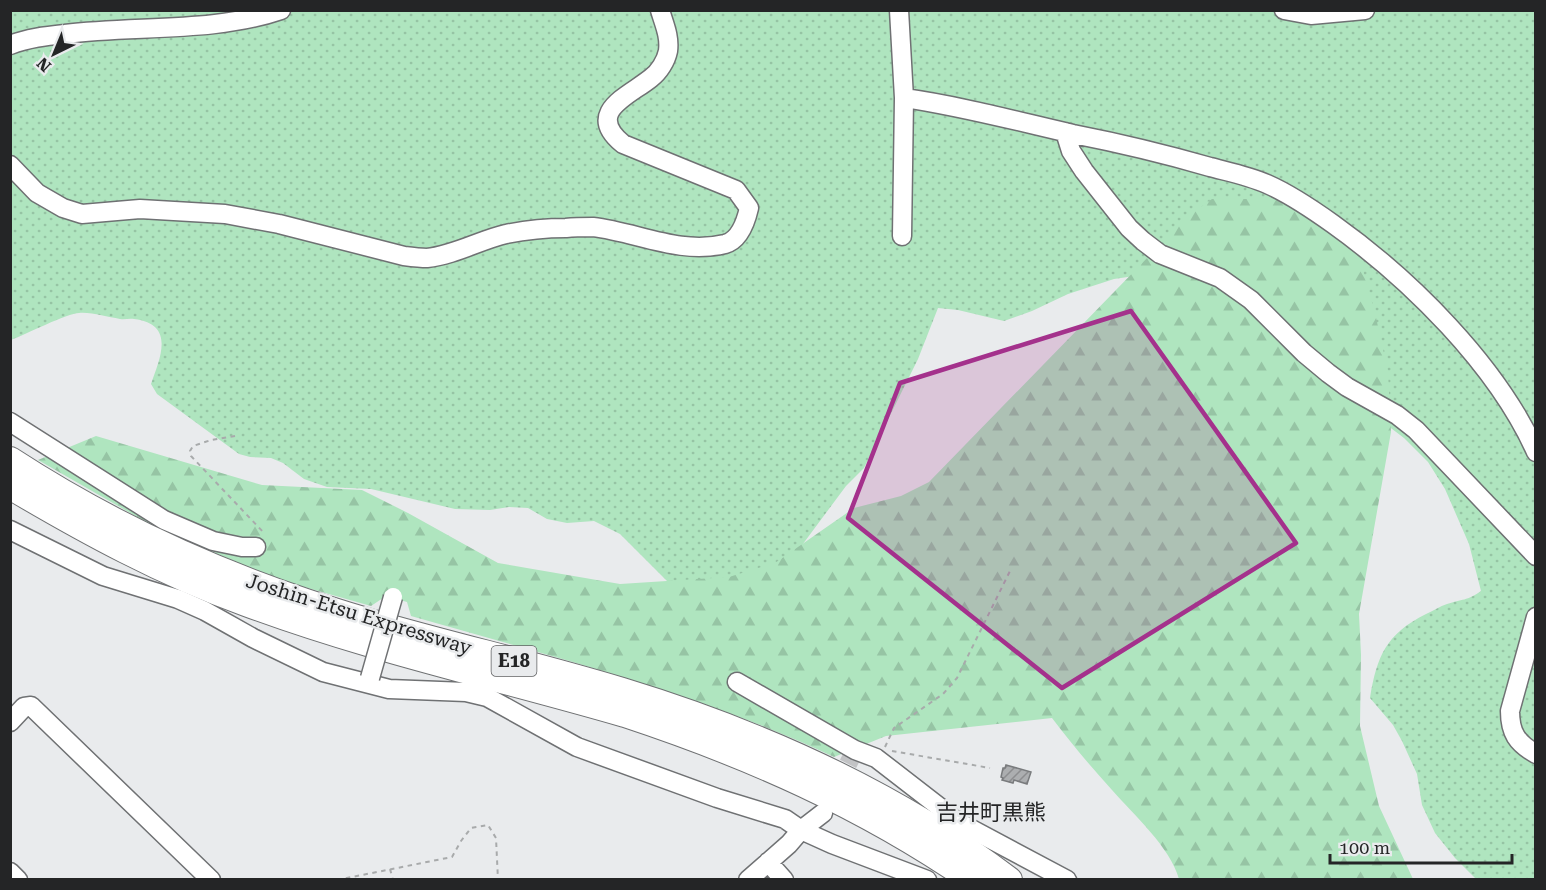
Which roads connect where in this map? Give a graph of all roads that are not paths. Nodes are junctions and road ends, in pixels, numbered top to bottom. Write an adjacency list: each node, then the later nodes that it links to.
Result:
1 (281, 10): 6 (street)
2 (660, 10): 9 (street)
3 (899, 10): 7 (street)
4 (1284, 10): 5 (street)
5 (1365, 10)
6 (10, 45)
7 (904, 98): 8 (street); 10 (street)
8 (1065, 132): 13 (street); 17 (street)
9 (10, 165)
10 (902, 236)
11 (10, 422): 12 (street)
12 (25, 451): 16 (street); 34 (highway, Joshin-Etsu Expressway / E18)
13 (1536, 452)
14 (10, 486): 33 (highway, Joshin-Etsu Expressway / E18)
15 (10, 530): 20 (street)
16 (256, 547)
17 (1536, 556)
18 (393, 597): 20 (street, bridge)
19 (1536, 617): 23 (street)
20 (370, 681): 25 (street)
21 (737, 682): 35 (street)
22 (10, 722): 29 (street)
23 (1536, 754)
24 (823, 813): 25 (street)
25 (801, 830): 26 (street); 32 (street)
26 (768, 862): 30 (street); 31 (street)
27 (10, 872): 28 (street)
28 (18, 879)
29 (211, 879)
30 (748, 879)
31 (784, 879)
32 (927, 879)
33 (972, 879)
34 (1009, 879)
35 (1067, 879)

